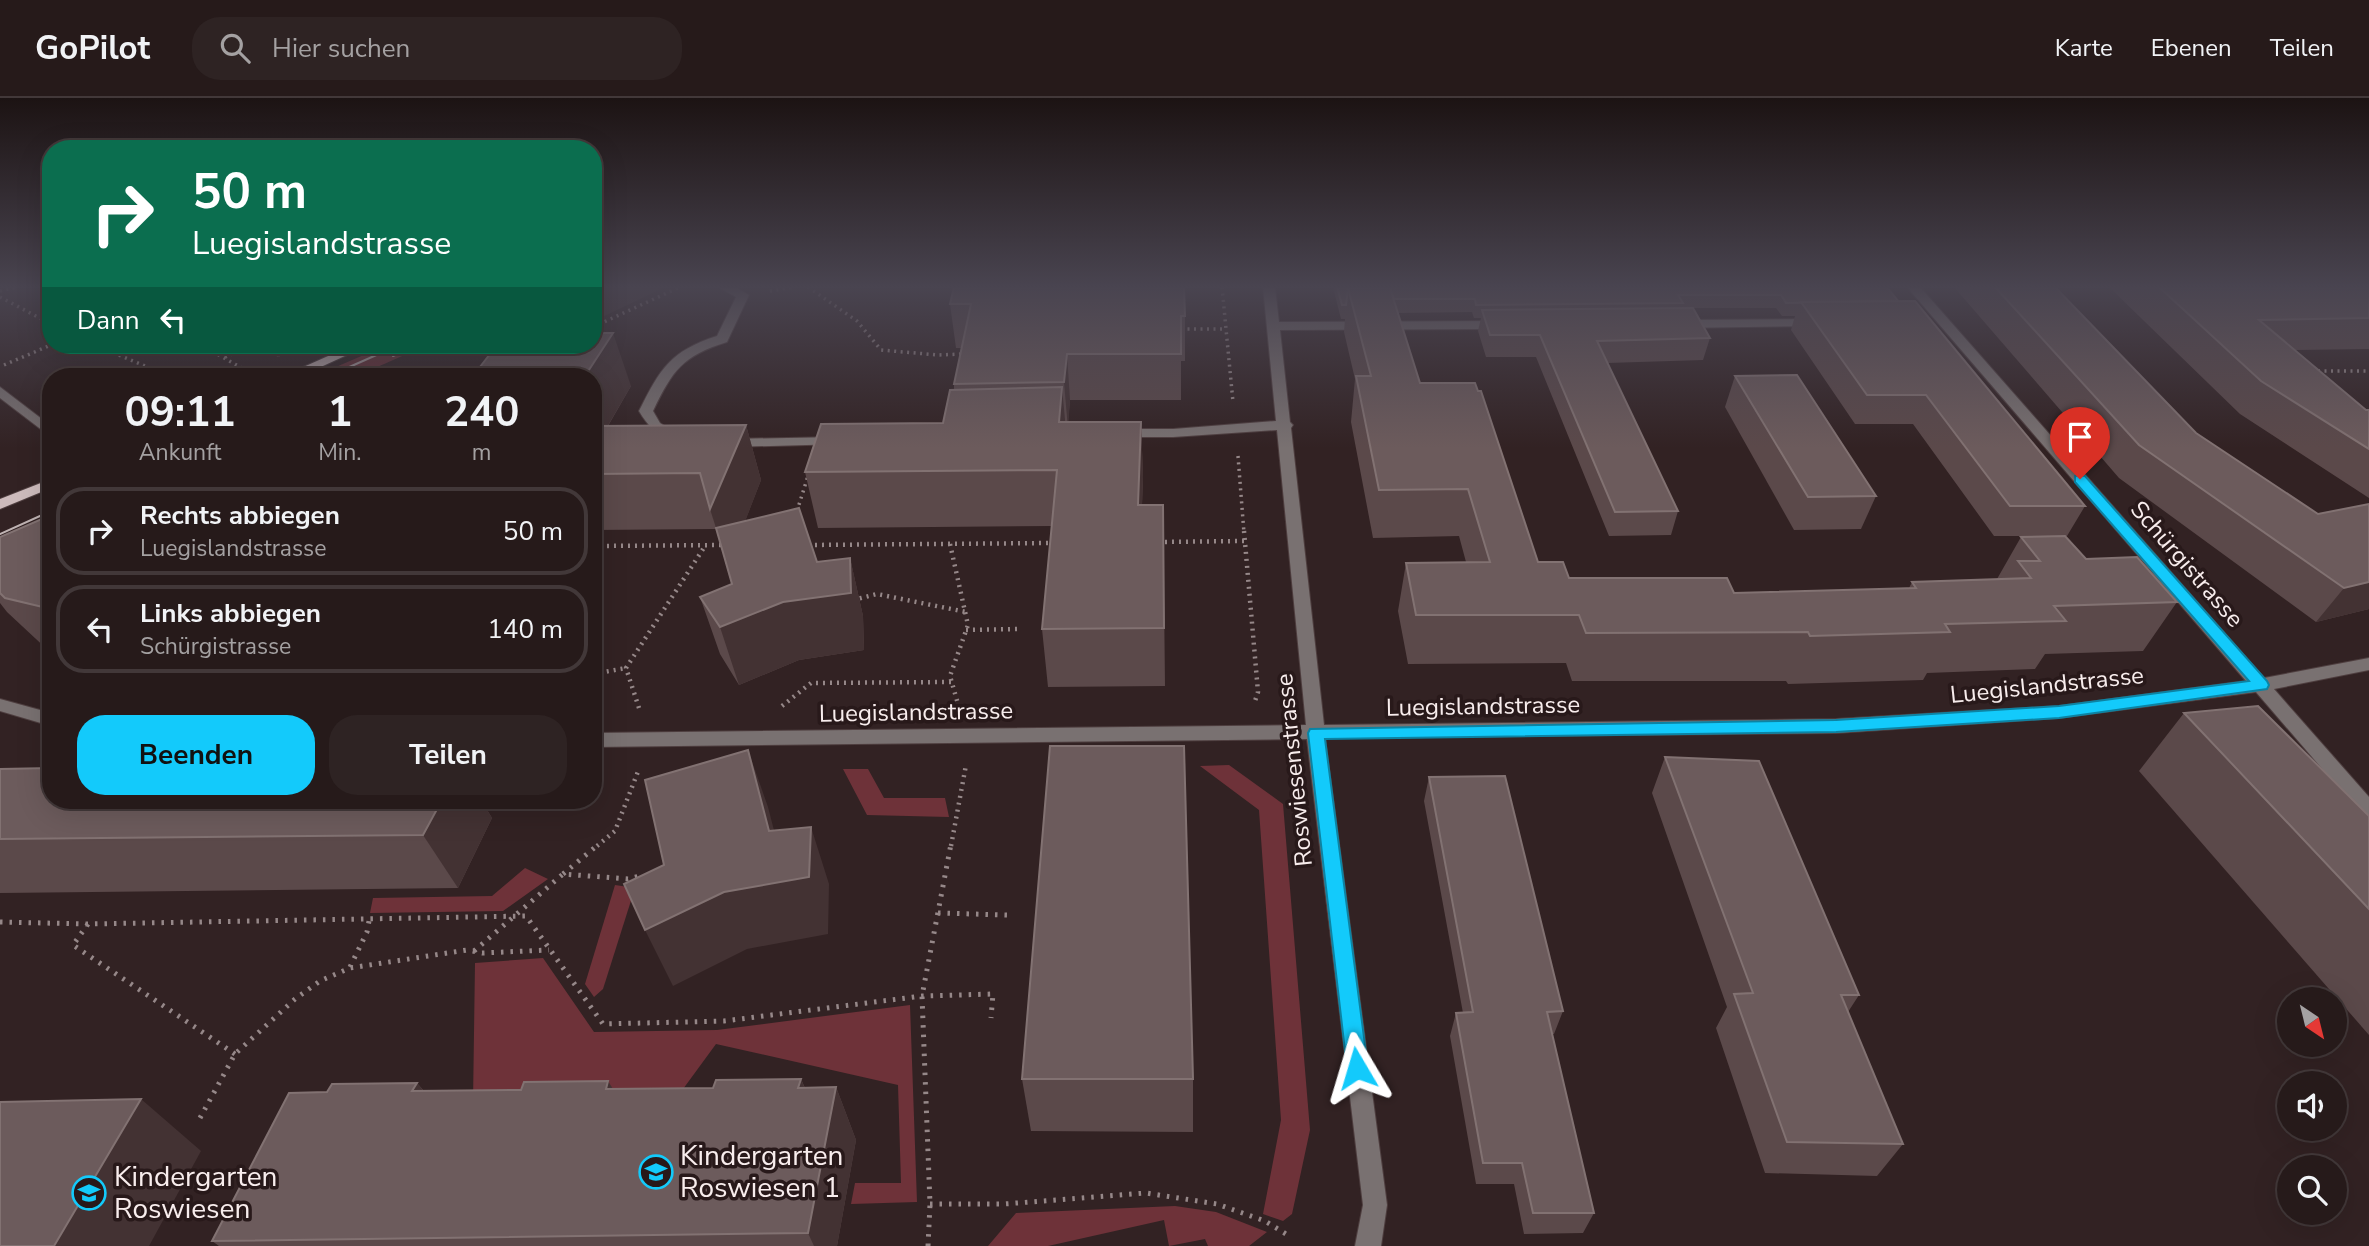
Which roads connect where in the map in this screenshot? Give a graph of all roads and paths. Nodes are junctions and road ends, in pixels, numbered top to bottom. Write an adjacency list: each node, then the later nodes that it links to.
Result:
1 (716, 341): 24 (street)
2 (873, 341): 11 (path)
3 (1227, 341): 22 (path)
4 (1276, 341): 20 (street, Roswiesenstrasse)
5 (1959, 341): 47 (street, Schürgistrasse)
6 (42, 349): 13 (path)
7 (116, 354): 14 (path)
8 (217, 354): 12 (path)
9 (234, 354): 12 (path)
10 (342, 354): 16 (main road)
11 (974, 355)
12 (224, 358): 15 (path)
13 (0, 366)
14 (150, 368)
15 (242, 368)
16 (309, 368)
17 (2312, 369): 18 (path)
18 (2369, 371)
19 (0, 391): 21 (street)
20 (1286, 425): 22 (street); 54 (street, Roswiesenstrasse)
21 (42, 426)
22 (1236, 427): 23 (street); 31 (path)
23 (1105, 433)
24 (683, 439)
25 (859, 441): 26 (street)
26 (710, 443)
27 (809, 475): 30 (path)
28 (42, 487): 29 (main road)
29 (0, 504)
30 (794, 522)
31 (1245, 541): 32 (path); 48 (path)
32 (1152, 542)
33 (1058, 543): 34 (path)
34 (950, 544): 37 (path); 40 (path)
35 (705, 545): 36 (path); 38 (path); 44 (path)
36 (732, 545)
37 (800, 545)
38 (602, 546)
39 (846, 601): 40 (path)
40 (965, 612): 42 (path)
41 (1021, 629): 42 (path)
42 (966, 630): 46 (path)
43 (2369, 664): 47 (street, Luegislandstrasse)
44 (626, 668): 45 (path); 53 (path)
45 (602, 672)
46 (952, 682): 50 (path); 51 (path)
47 (2261, 685): 54 (street, Luegislandstrasse); 58 (street, Schürgistrasse)
48 (1254, 704)
49 (0, 705): 52 (street)
50 (775, 711)
51 (961, 716)
52 (42, 717)
53 (642, 720)
54 (1316, 733): 55 (street, Luegislandstrasse); 77 (street, Roswiesenstrasse)
55 (602, 740)
56 (967, 760): 61 (path)
57 (642, 762): 59 (path)
58 (2369, 810)
59 (563, 874): 60 (path); 63 (path)
60 (640, 876)
61 (938, 914): 62 (path); 70 (path)
62 (1007, 915)
63 (513, 916): 64 (path); 67 (path); 68 (path)
64 (369, 920): 66 (path); 69 (path)
65 (0, 922): 66 (path)
66 (88, 924): 72 (path)
67 (550, 950): 68 (path); 70 (path)
68 (474, 952): 69 (path)
69 (350, 968): 72 (path)
70 (922, 996): 71 (path); 74 (path)
71 (991, 1018)
72 (235, 1054): 73 (path)
73 (200, 1118)
74 (930, 1204): 75 (path); 76 (path)
75 (1286, 1234)
76 (928, 1246)
77 (1368, 1246)

